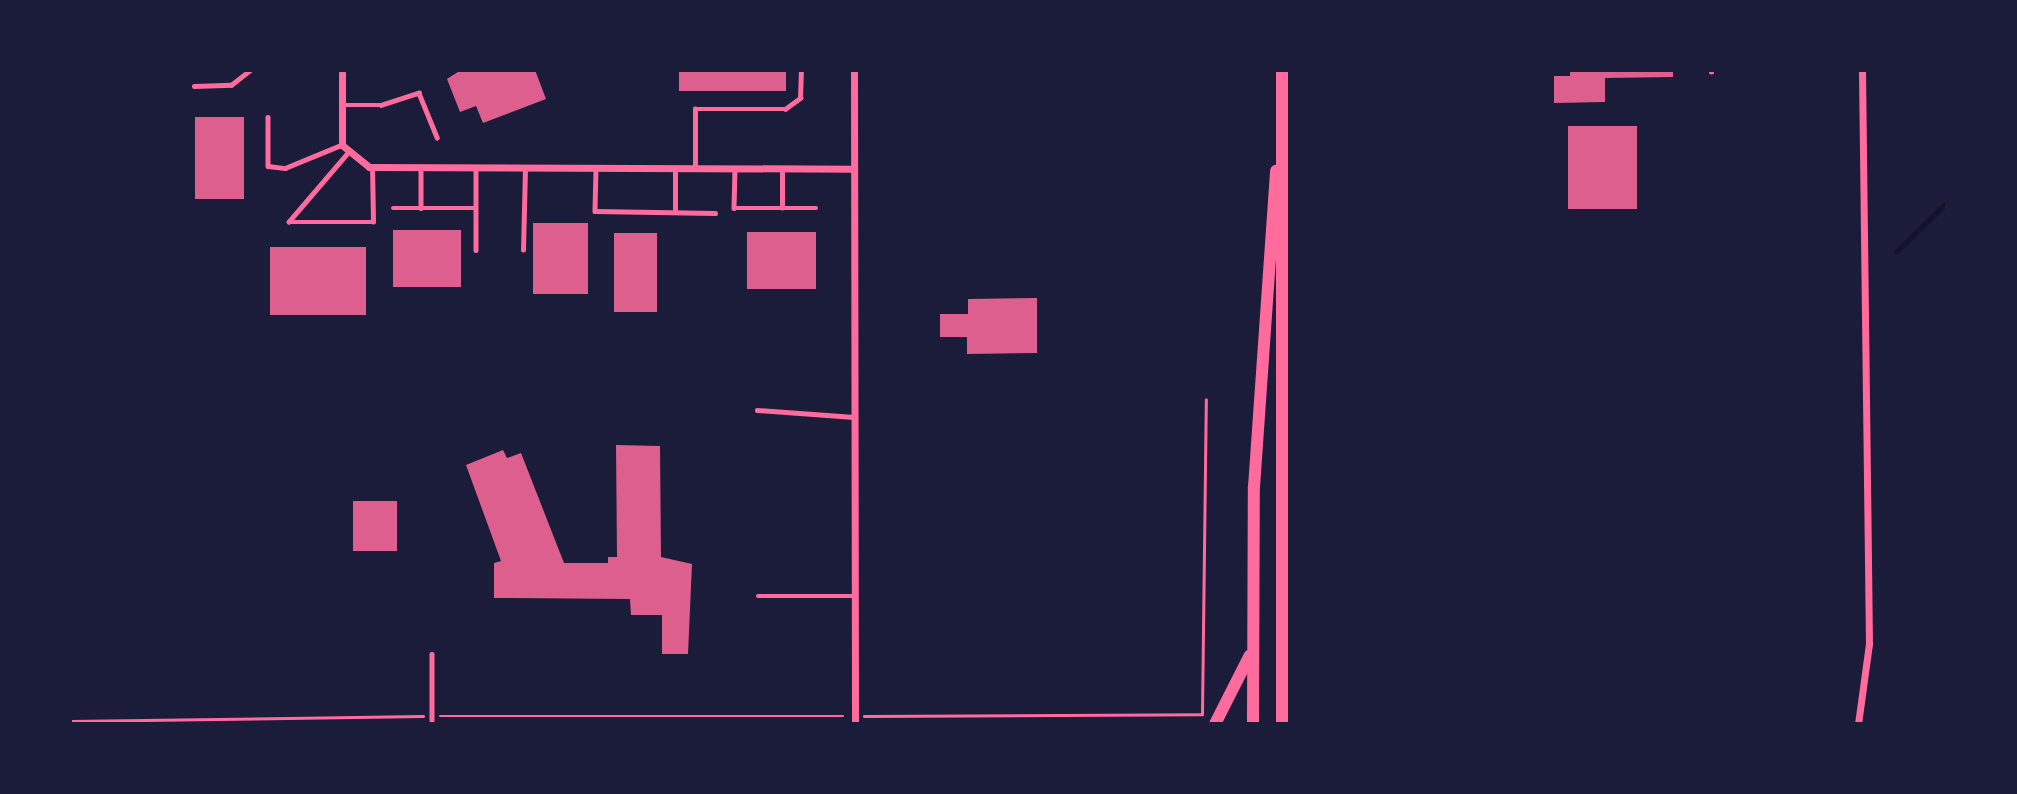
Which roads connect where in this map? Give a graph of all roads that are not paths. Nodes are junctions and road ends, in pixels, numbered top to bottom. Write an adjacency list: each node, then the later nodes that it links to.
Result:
1 (250, 70): 10 (lane)
2 (325, 70): 9 (lane)
3 (382, 70): 9 (lane)
4 (801, 70): 23 (lane)
5 (854, 70): 6 (lane); 26 (street)
6 (865, 70)
7 (1282, 70): 13 (main road)
8 (1862, 70): 47 (street)
9 (342, 71): 11 (street)
10 (194, 86)
11 (342, 105): 14 (lane); 15 (street)
12 (268, 117): 15 (lane)
13 (1280, 133): 40 (main road); 46 (main road)
14 (437, 137)
15 (342, 145): 16 (street)
16 (350, 151): 17 (street); 17 (lane)
17 (372, 167): 18 (street)
18 (421, 167): 19 (street); 28 (lane)
19 (475, 167): 20 (street); 29 (lane)
20 (525, 167): 21 (street); 35 (lane)
21 (596, 168): 22 (street); 32 (lane)
22 (675, 168): 23 (street); 32 (lane)
23 (695, 168): 24 (street)
24 (735, 168): 25 (street); 30 (lane)
25 (782, 169): 26 (street); 30 (lane)
26 (853, 169): 37 (street)
27 (393, 208): 28 (lane)
28 (421, 208): 29 (lane)
29 (475, 208): 34 (lane)
30 (782, 208): 31 (lane)
31 (816, 208)
32 (675, 212): 33 (lane)
33 (715, 213)
34 (476, 250)
35 (523, 250)
36 (757, 410): 37 (lane)
37 (854, 417): 39 (street)
38 (758, 596): 39 (lane)
39 (855, 596): 43 (street)
40 (1254, 642): 44 (main road); 45 (main road)
41 (432, 654): 42 (lane)
42 (432, 724)
43 (855, 724)
44 (1215, 724)
45 (1253, 724)
46 (1282, 724)
47 (1858, 724)

